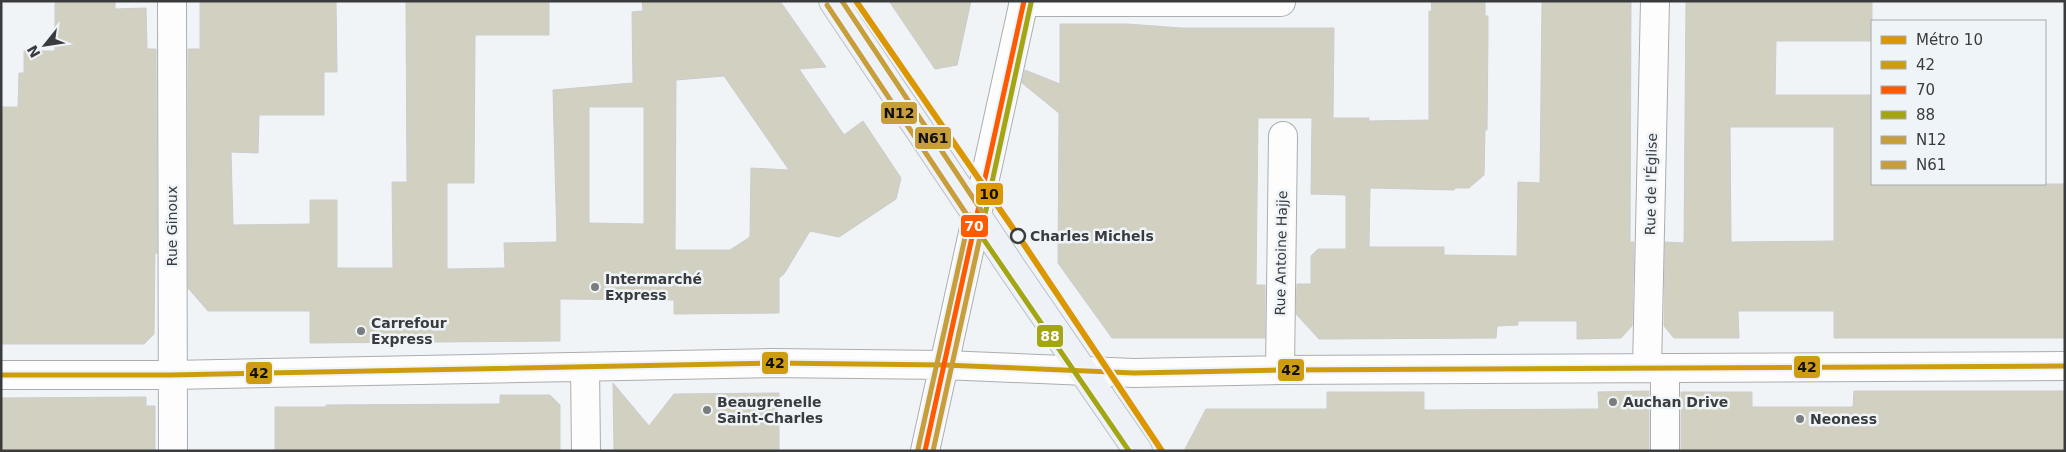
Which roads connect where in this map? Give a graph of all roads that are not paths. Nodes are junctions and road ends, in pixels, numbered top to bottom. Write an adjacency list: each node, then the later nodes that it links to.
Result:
1 (172, 1): 15 (street, Rue Ginoux)
2 (833, 1): 7 (main road)
3 (1655, 1): 11 (street, Rue de l'Église)
4 (1024, 2): 5 (street); 7 (street)
5 (1281, 2)
6 (1283, 136): 12 (street, Rue Antoine Hajje)
7 (977, 217): 8 (street); 13 (main road)
8 (944, 365): 10 (street); 13 (street); 18 (street)
9 (2065, 366): 11 (street)
10 (585, 367): 15 (street); 17 (street)
11 (1656, 368): 12 (street); 20 (street, Rue de l'Église)
12 (1280, 370): 13 (street)
13 (1083, 371): 19 (main road)
14 (1, 375): 15 (street)
15 (171, 375): 16 (street, Rue Ginoux)
16 (172, 451)
17 (586, 451)
18 (925, 451)
19 (1138, 451)
20 (1666, 451)

